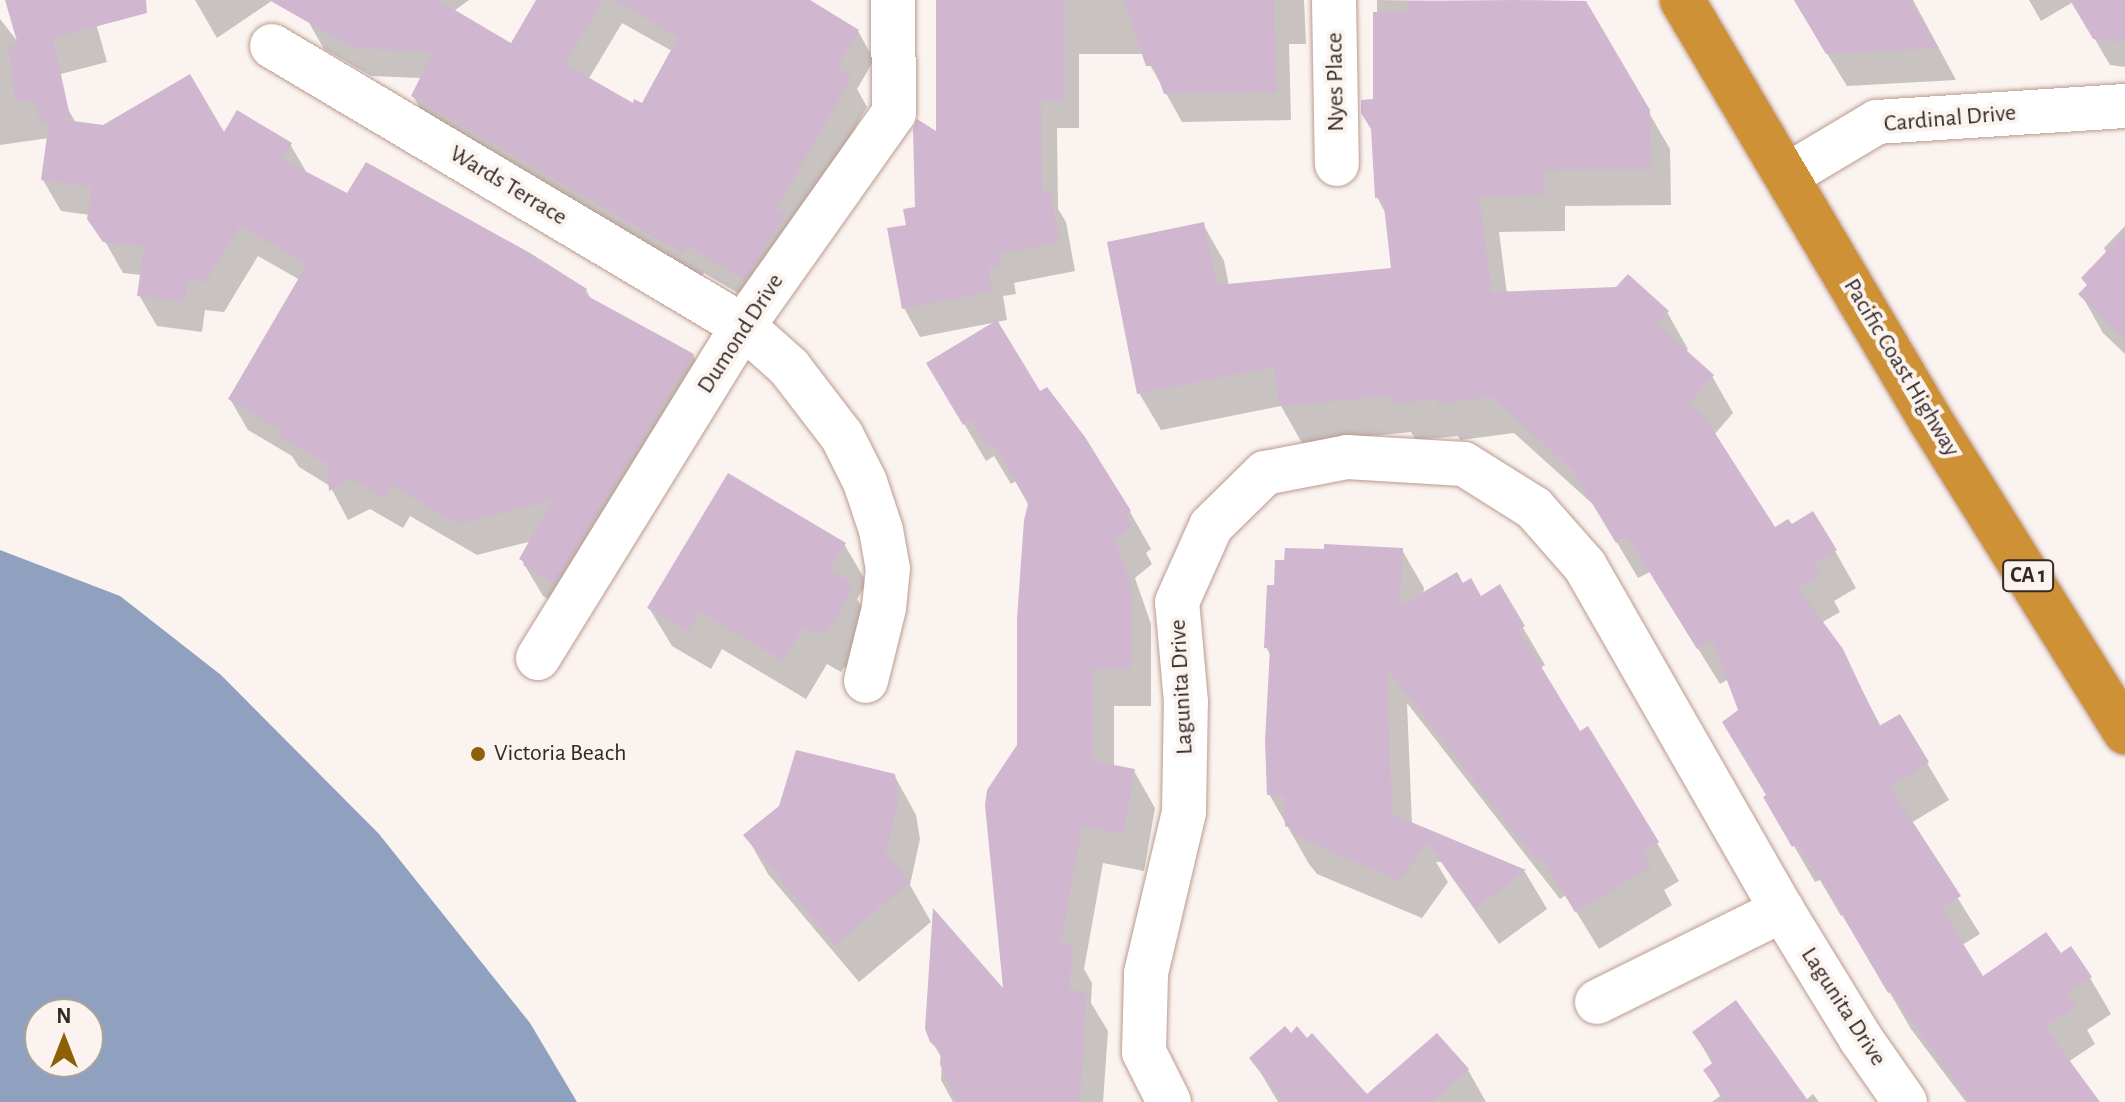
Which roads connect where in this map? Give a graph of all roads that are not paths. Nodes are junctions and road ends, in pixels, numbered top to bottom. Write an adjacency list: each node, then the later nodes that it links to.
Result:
1 (893, 0): 8 (street, Dumond Drive)
2 (1334, 0): 6 (street, Nyes Place)
3 (1682, 0): 7 (highway, Pacific Coast Highway / CA 1)
4 (272, 46): 8 (street, Wards Terrace)
5 (2125, 106): 7 (street, Cardinal Drive)
6 (1337, 164)
7 (1788, 175): 11 (highway, Pacific Coast Highway / CA 1)
8 (743, 326): 9 (street, Dumond Drive); 10 (street, Wards Terrace)
9 (538, 658)
10 (866, 681)
11 (2125, 732)
12 (1782, 910): 13 (street); 14 (street, Lagunita Drive); 15 (street, Lagunita Drive)
13 (1597, 1002)
14 (1169, 1102)
15 (1905, 1102)

